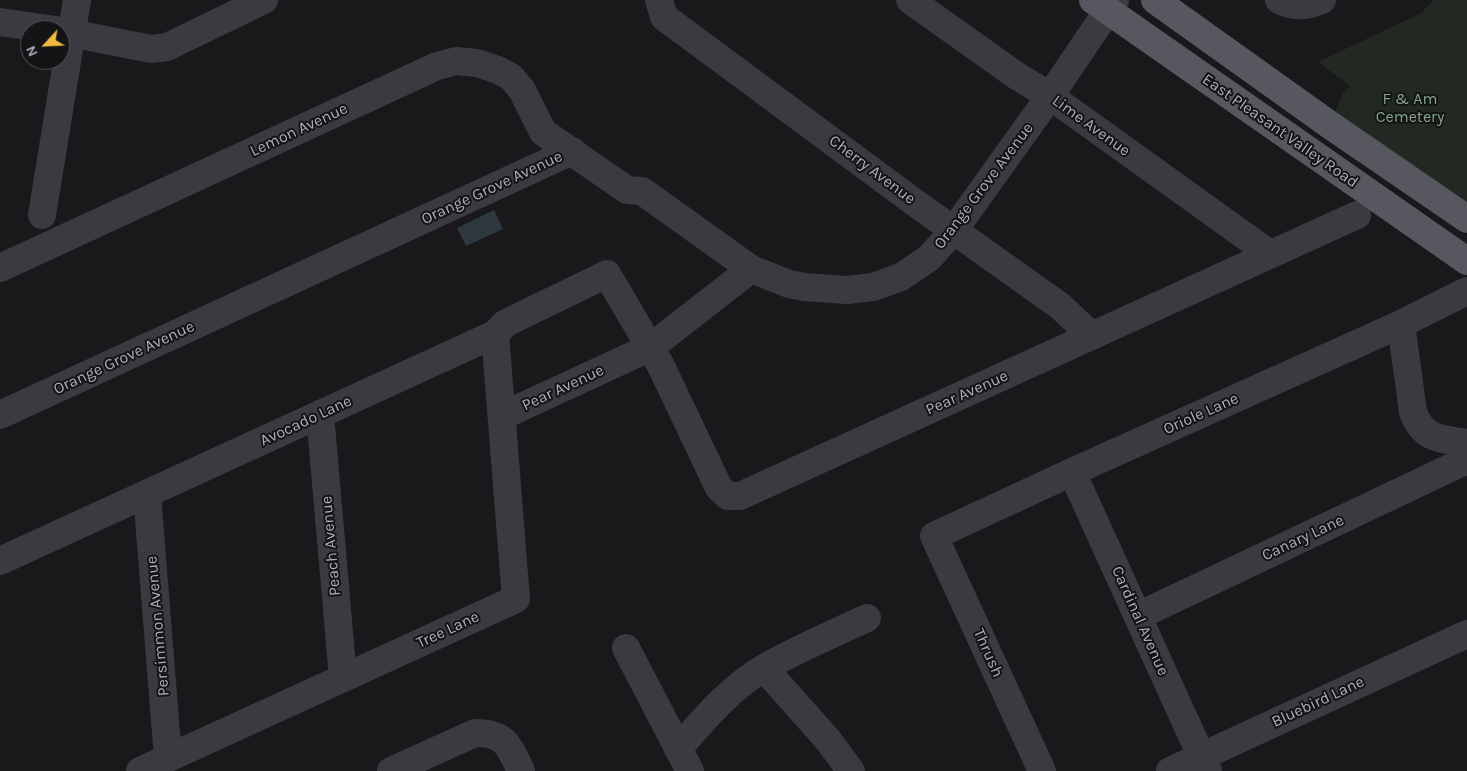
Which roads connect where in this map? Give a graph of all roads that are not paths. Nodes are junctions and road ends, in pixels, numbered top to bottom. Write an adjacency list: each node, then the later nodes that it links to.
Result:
1 (78, 0): 9 (street)
2 (264, 0): 12 (street)
3 (660, 0): 19 (street, Cherry Avenue)
4 (910, 0): 14 (street, Lime Avenue)
5 (1155, 0): 18 (main road, East Pleasant Valley Road)
6 (1279, 0): 7 (street)
7 (1322, 0)
8 (1105, 3): 14 (street, Orange Grove Avenue); 21 (main road, East Pleasant Valley Road)
9 (68, 20)
10 (0, 22): 11 (street)
11 (20, 25)
12 (70, 32)
13 (59, 70): 17 (street)
14 (1050, 96): 19 (street, Orange Grove Avenue); 20 (street, Lime Avenue)
15 (572, 151): 22 (street, Lemon Avenue); 23 (street, Orange Grove Avenue); 30 (street, Orange Grove Avenue)
16 (1357, 214): 20 (street, Pear Avenue)
17 (42, 215)
18 (1467, 219)
19 (954, 230): 23 (street, Orange Grove Avenue); 27 (street, Cherry Avenue)
20 (1270, 254): 27 (street, Pear Avenue)
21 (1467, 262)
22 (0, 268)
23 (751, 269): 28 (street, Pear Avenue)
24 (1467, 291): 25 (street, Oriole Lane)
25 (1401, 324): 32 (street); 34 (street, Oriole Lane)
26 (495, 334): 28 (street, Avocado Lane); 29 (street, Avocado Lane); 31 (street, Tree Lane)
27 (1092, 336): 28 (street, Pear Avenue)
28 (650, 347): 31 (street, Pear Avenue)
29 (320, 414): 35 (street, Avocado Lane); 43 (street, Peach Avenue)
30 (0, 415)
31 (502, 416): 43 (street, Tree Lane)
32 (1467, 442)
33 (1467, 460): 38 (street, Canary Lane)
34 (1072, 472): 36 (street, Oriole Lane); 38 (street, Cardinal Avenue)
35 (147, 494): 37 (street, Avocado Lane); 44 (street, Persimmon Avenue)
36 (934, 536): 51 (street, Thrush)
37 (0, 561)
38 (1138, 616): 46 (street, Cardinal Avenue)
39 (867, 618): 42 (street)
40 (1467, 634): 46 (street, Bluebird Lane)
41 (626, 648): 45 (street)
42 (764, 668): 45 (street); 50 (street)
43 (342, 678): 44 (street, Tree Lane)
44 (168, 758): 47 (street, Tree Lane)
45 (684, 760)
46 (1205, 764): 52 (street, Bluebird Lane)
47 (140, 771)
48 (391, 771): 49 (street)
49 (521, 771)
50 (851, 771)
51 (1042, 771)
52 (1170, 771)

